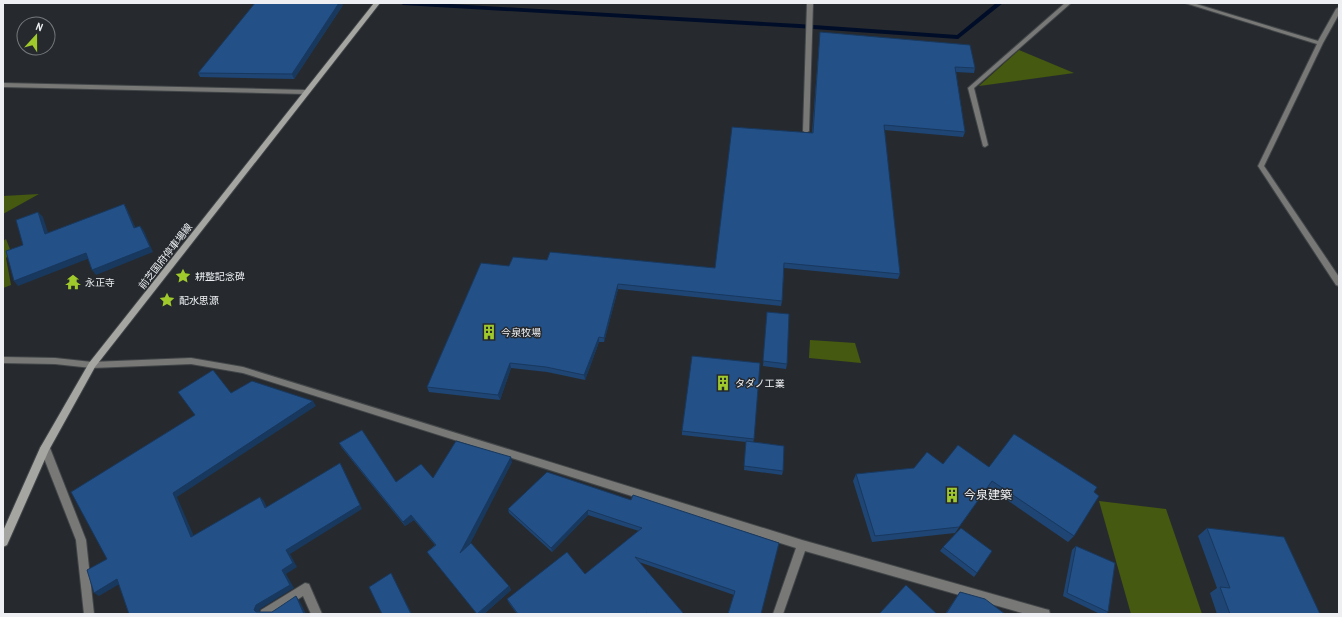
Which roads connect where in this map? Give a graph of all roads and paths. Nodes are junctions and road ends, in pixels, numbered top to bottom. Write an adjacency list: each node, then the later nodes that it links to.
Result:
1 (377, 3): 8 (main road, 前芝国府停車場線)
2 (810, 3): 9 (street)
3 (1068, 3): 10 (street)
4 (1188, 3): 6 (street)
5 (1339, 8): 6 (street)
6 (1320, 43): 11 (street)
7 (3, 85): 8 (street)
8 (306, 92): 13 (main road, 前芝国府停車場線)
9 (806, 131)
10 (985, 145)
11 (1339, 283)
12 (3, 360): 13 (street)
13 (92, 365): 14 (main road, 前芝国府停車場線); 16 (street)
14 (45, 448): 15 (main road, 前芝国府停車場線); 17 (street)
15 (3, 542)
16 (802, 545): 20 (street); 21 (street)
17 (89, 614)
18 (265, 614): 19 (street)
19 (317, 614)
20 (778, 614)
21 (1045, 614)

